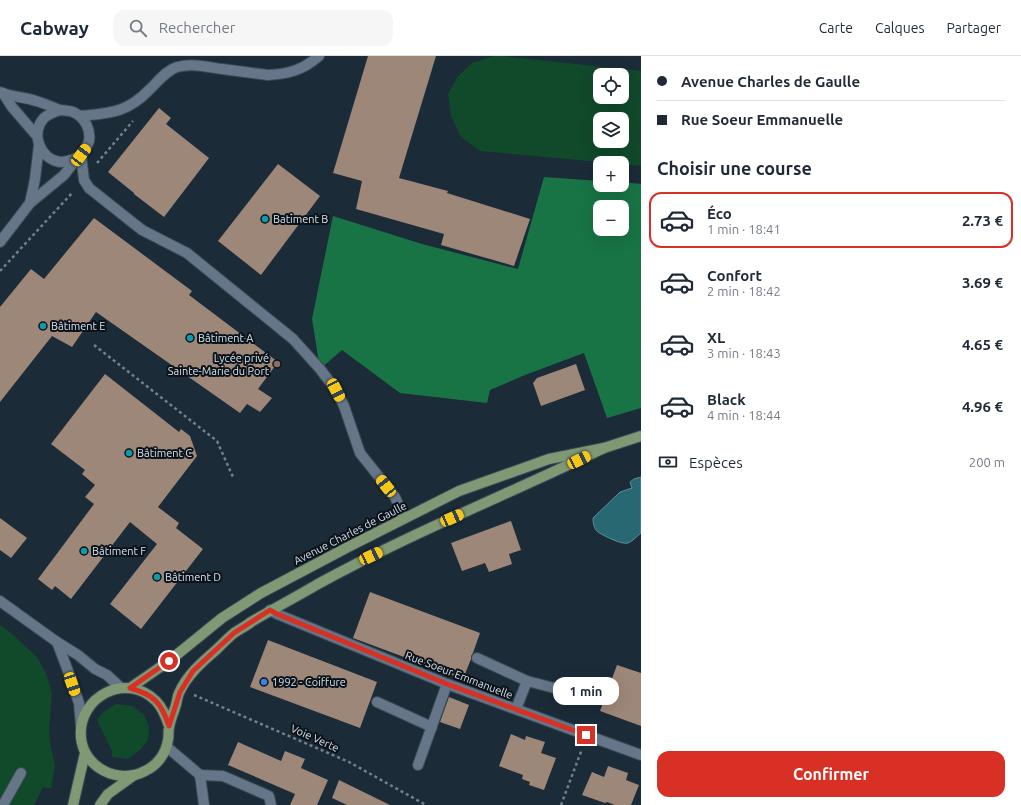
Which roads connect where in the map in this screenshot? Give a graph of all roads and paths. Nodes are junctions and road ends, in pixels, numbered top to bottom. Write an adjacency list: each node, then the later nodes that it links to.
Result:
1 (319, 56): 4 (street)
2 (1, 93): 3 (street); 6 (street)
3 (60, 110): 4 (street); 6 (street)
4 (80, 116): 7 (street)
5 (134, 120): 8 (path)
6 (38, 141): 7 (street); 9 (street)
7 (80, 156): 8 (street); 9 (street)
8 (84, 180): 11 (path); 16 (street)
9 (30, 203): 10 (street)
10 (0, 242)
11 (0, 271)
12 (94, 345): 15 (path)
13 (641, 436): 14 (main road, Avenue Charles de Gaulle)
14 (604, 448): 16 (main road, Avenue Charles de Gaulle); 18 (main road, Avenue Charles de Gaulle)
15 (233, 477)
16 (404, 518): 23 (main road, Avenue Charles de Gaulle)
17 (0, 601): 19 (street)
18 (270, 610): 22 (street, Rue Soeur Emmanuelle); 29 (main road, Avenue Charles de Gaulle)
19 (57, 642): 23 (street); 28 (street)
20 (477, 658): 21 (street)
21 (527, 680): 24 (street); 27 (street)
22 (447, 684): 27 (street, Rue Soeur Emmanuelle); 30 (street)
23 (126, 688): 28 (main road); 29 (main road)
24 (597, 690)
25 (194, 695): 44 (path, Voie Verte)
26 (377, 702): 30 (street)
27 (516, 709): 31 (street, Rue Soeur Emmanuelle)
28 (81, 726): 33 (main road)
29 (169, 726): 32 (main road)
30 (432, 727): 35 (street)
31 (586, 735): 34 (street, Rue Soeur Emmanuelle); 45 (path)
32 (167, 747): 37 (street); 38 (main road)
33 (85, 753): 38 (main road); 40 (main road)
34 (641, 755)
35 (418, 765)
36 (21, 774): 39 (street)
37 (200, 775): 42 (street); 43 (street)
38 (133, 776): 41 (main road)
39 (3, 805)
40 (73, 805)
41 (100, 805)
42 (204, 805)
43 (271, 805)
44 (426, 805)
45 (561, 805)

